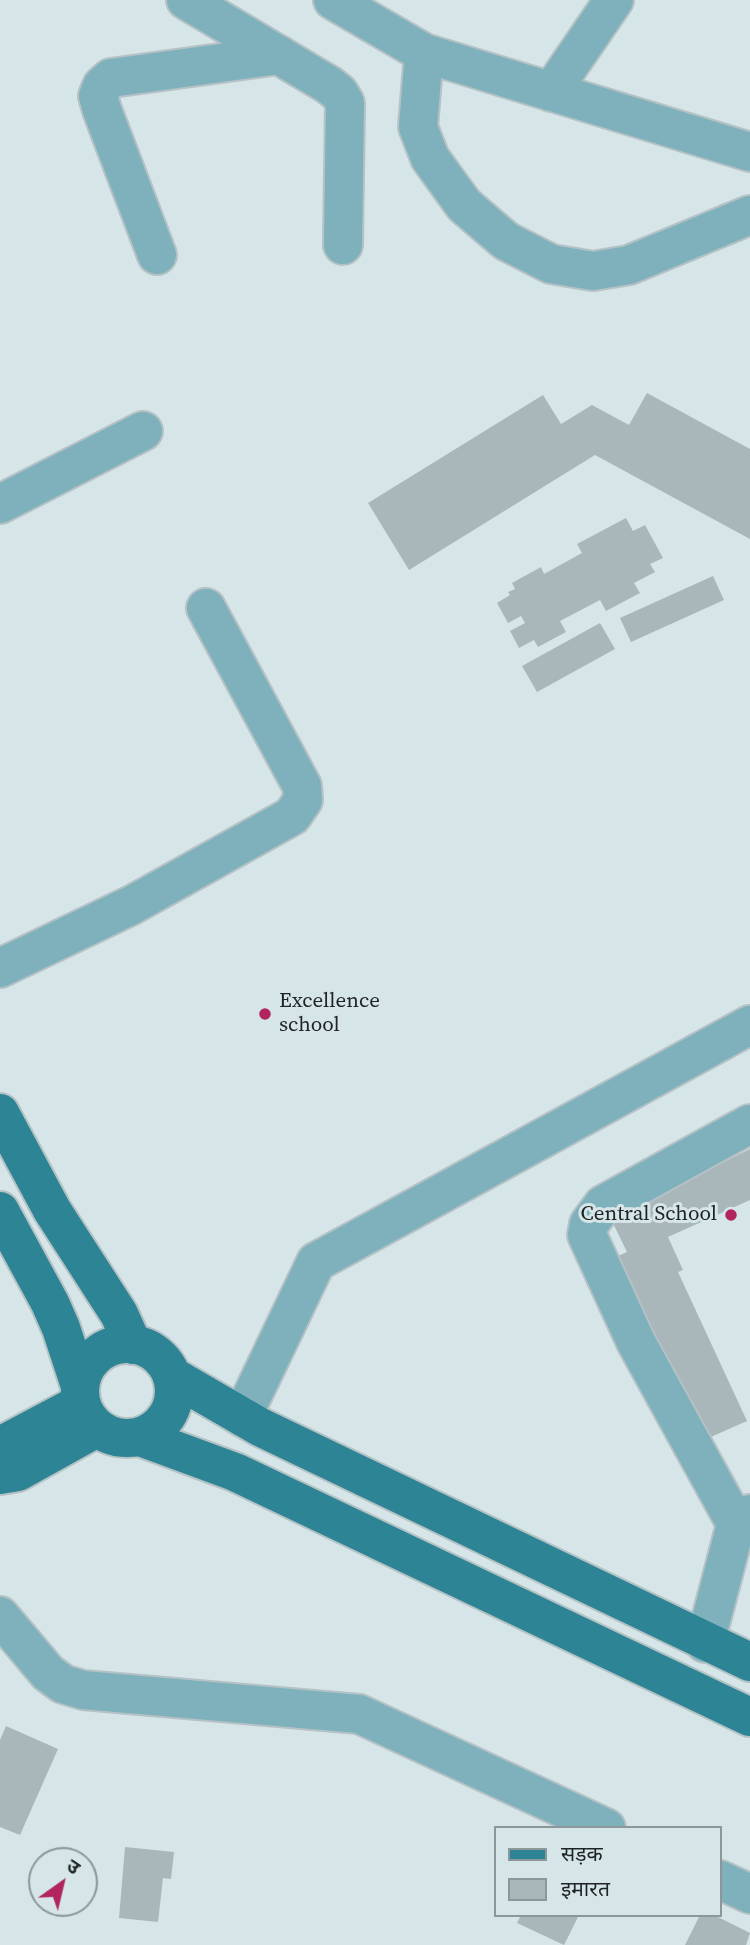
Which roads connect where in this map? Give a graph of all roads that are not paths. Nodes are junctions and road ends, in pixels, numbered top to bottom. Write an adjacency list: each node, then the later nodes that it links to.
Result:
1 (186, 0): 5 (street)
2 (333, 0): 4 (street)
3 (614, 0): 6 (street)
4 (424, 54): 6 (street); 8 (street)
5 (279, 55): 9 (street); 10 (street)
6 (551, 92): 7 (street)
7 (750, 152)
8 (750, 215)
9 (343, 245)
10 (157, 255)
11 (143, 431): 12 (street)
12 (0, 504)
13 (206, 608): 14 (street)
14 (0, 968)
15 (750, 1025): 22 (street)
16 (0, 1113): 19 (main road)
17 (750, 1124): 26 (street)
18 (0, 1212): 21 (main road)
19 (133, 1345): 20 (main road); 21 (main road)
20 (172, 1376): 22 (main road); 23 (main road)
21 (86, 1406): 23 (main road); 24 (main road); 25 (main road)
22 (242, 1417): 28 (main road)
23 (140, 1437): 30 (main road)
24 (0, 1446)
25 (0, 1475)
26 (743, 1519): 28 (street)
27 (0, 1616): 31 (street)
28 (705, 1643): 29 (main road)
29 (750, 1662)
30 (750, 1717)
31 (603, 1826)
32 (722, 1881): 33 (street)
33 (750, 1894)

